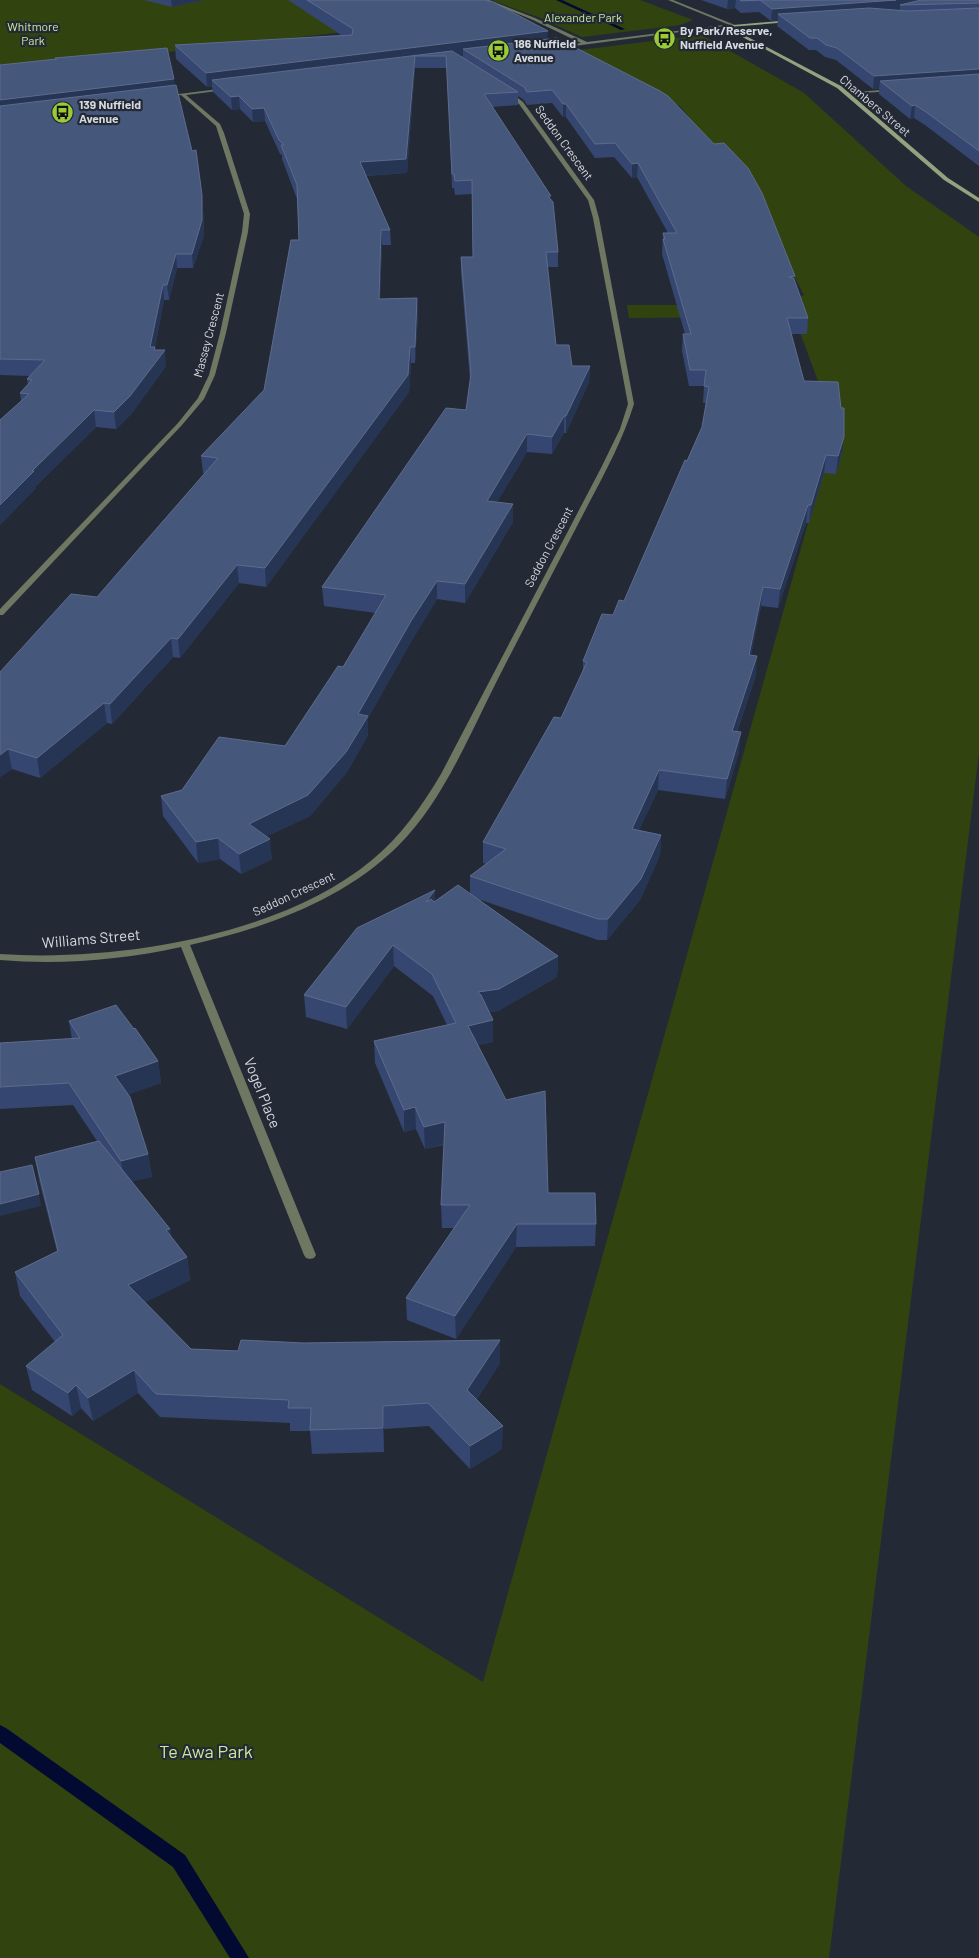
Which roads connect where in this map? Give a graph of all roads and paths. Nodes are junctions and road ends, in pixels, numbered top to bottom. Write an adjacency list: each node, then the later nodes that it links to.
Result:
1 (486, 0): 6 (street)
2 (670, 0): 4 (street)
3 (799, 21): 4 (main road)
4 (733, 25): 5 (main road)
5 (724, 26): 6 (street); 11 (main road, Chambers Street)
6 (587, 44): 7 (street)
7 (556, 48)
8 (496, 86): 16 (street, Seddon Crescent)
9 (235, 87): 12 (street)
10 (902, 89): 11 (street)
11 (846, 93): 14 (main road, Chambers Street)
12 (182, 94): 13 (street); 15 (street, Massey Crescent)
13 (159, 96)
14 (979, 200)
15 (0, 613)
16 (184, 943): 17 (street, Williams Street); 18 (street, Vogel Place)
17 (0, 958)
18 (310, 1255)

